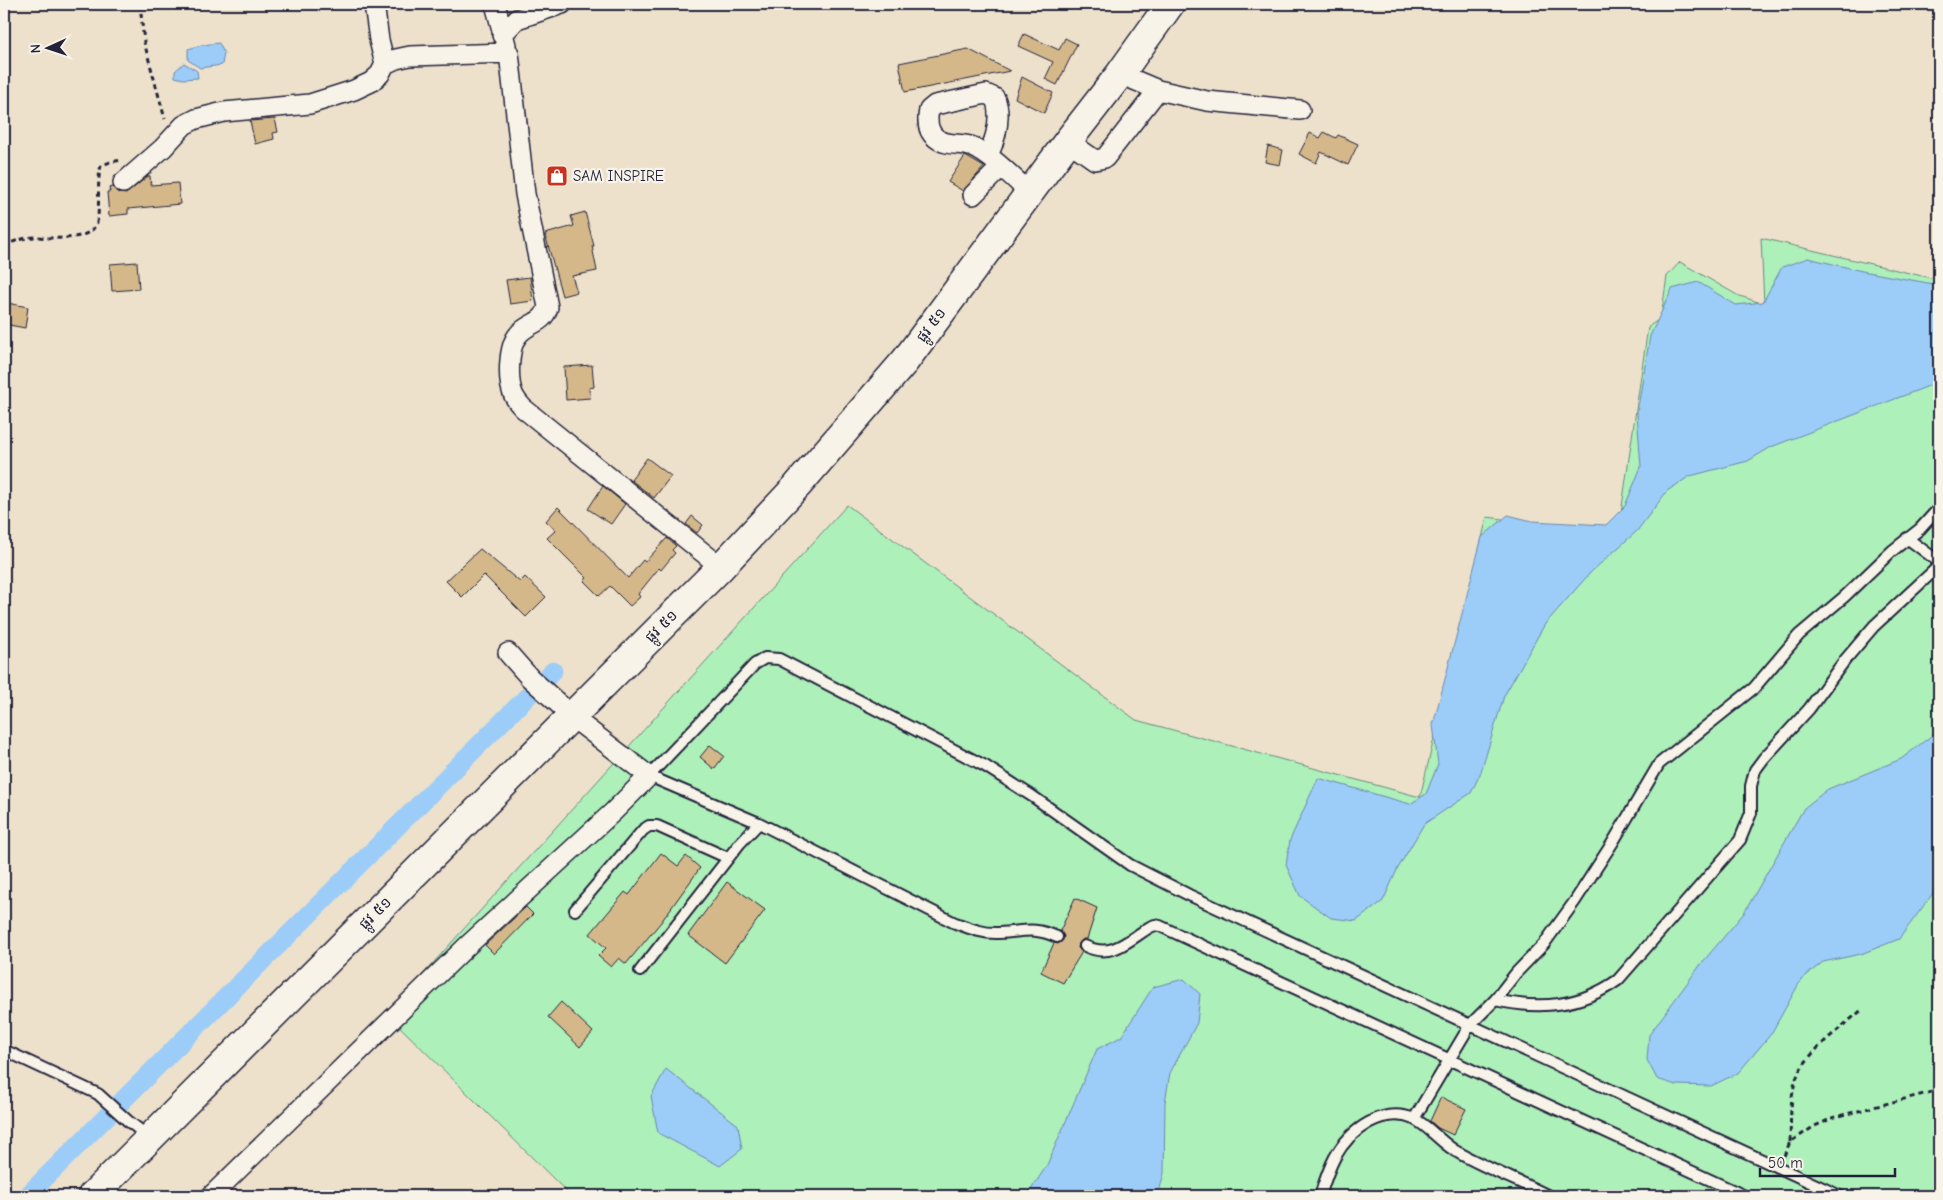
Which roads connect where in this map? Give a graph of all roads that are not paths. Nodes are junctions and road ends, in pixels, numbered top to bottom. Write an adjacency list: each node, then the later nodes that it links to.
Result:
1 (374, 4): 7 (street)
2 (495, 4): 5 (street)
3 (562, 4): 5 (street)
4 (1170, 4): 8 (main road, ផ្លូវ ៥១)
5 (502, 35): 6 (street)
6 (509, 53): 7 (street); 17 (street)
7 (385, 64): 11 (street)
8 (1142, 83): 9 (street); 10 (main road, ផ្លូវ ៥១); 10 (street)
9 (1300, 110)
10 (1082, 150): 12 (main road, ផ្លូវ ៥១)
11 (123, 183)
12 (1030, 193): 13 (street); 17 (main road, ផ្លូវ ៥១)
13 (973, 195)
14 (1939, 508): 15 (lane)
15 (1908, 538): 16 (lane); 27 (lane)
16 (1939, 564): 27 (lane)
17 (721, 567): 19 (main road, ផ្លូវ ៥១)
18 (508, 653): 19 (street)
19 (577, 720): 20 (street); 32 (main road, ផ្លូវ ៥១)
20 (649, 776): 21 (lane); 28 (lane); 34 (street)
21 (759, 823): 22 (lane); 24 (lane)
22 (728, 858): 23 (lane); 26 (lane)
23 (575, 910)
24 (1057, 937)
25 (1085, 946): 30 (lane)
26 (640, 971)
27 (1495, 1000): 28 (lane)
28 (1470, 1025): 30 (lane); 38 (lane)
29 (4, 1050): 32 (lane)
30 (1451, 1060): 31 (lane); 37 (lane)
31 (1414, 1119): 35 (lane); 36 (lane)
32 (150, 1138): 33 (main road, ផ្លូវ ៥១)
33 (92, 1196)
34 (211, 1196)
35 (1320, 1196)
36 (1549, 1196)
37 (1746, 1196)
38 (1840, 1196)

